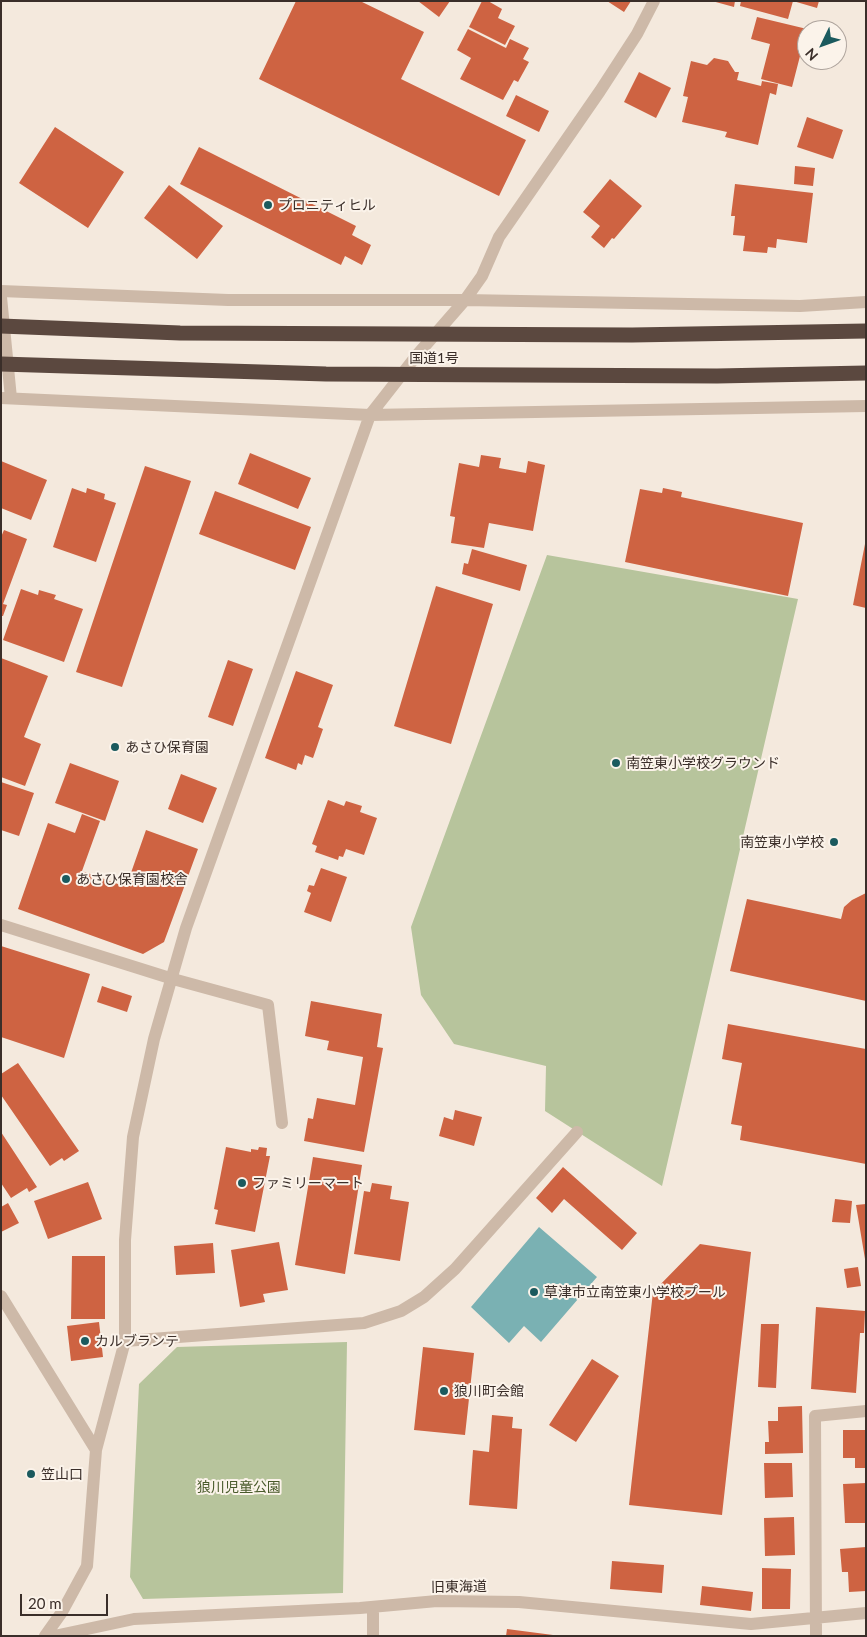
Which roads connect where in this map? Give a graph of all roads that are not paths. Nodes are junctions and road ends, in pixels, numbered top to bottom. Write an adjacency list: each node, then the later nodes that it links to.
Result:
1 (654, 1): 4 (street)
2 (1, 291): 4 (street)
3 (1, 297): 10 (street)
4 (465, 300): 5 (street); 12 (street)
5 (866, 302)
6 (1, 326): 7 (highway, 国道1号, bridge)
7 (866, 331)
8 (1, 364): 9 (highway, 国道1号, bridge)
9 (866, 373)
10 (6, 398): 12 (street)
11 (866, 406): 12 (street)
12 (370, 415): 14 (street)
13 (1, 926): 14 (street)
14 (173, 979): 15 (street); 18 (street)
15 (282, 1123)
16 (577, 1132): 18 (street)
17 (1, 1296): 20 (street)
18 (125, 1341): 20 (street)
19 (866, 1411): 23 (street)
20 (96, 1450): 24 (street)
21 (373, 1607): 23 (street, 旧東海道); 25 (street, 旧東海道); 26 (street)
22 (866, 1613): 23 (street, 旧東海道)
23 (818, 1618): 27 (street)
24 (45, 1636)
25 (54, 1636)
26 (372, 1636)
27 (816, 1636)

